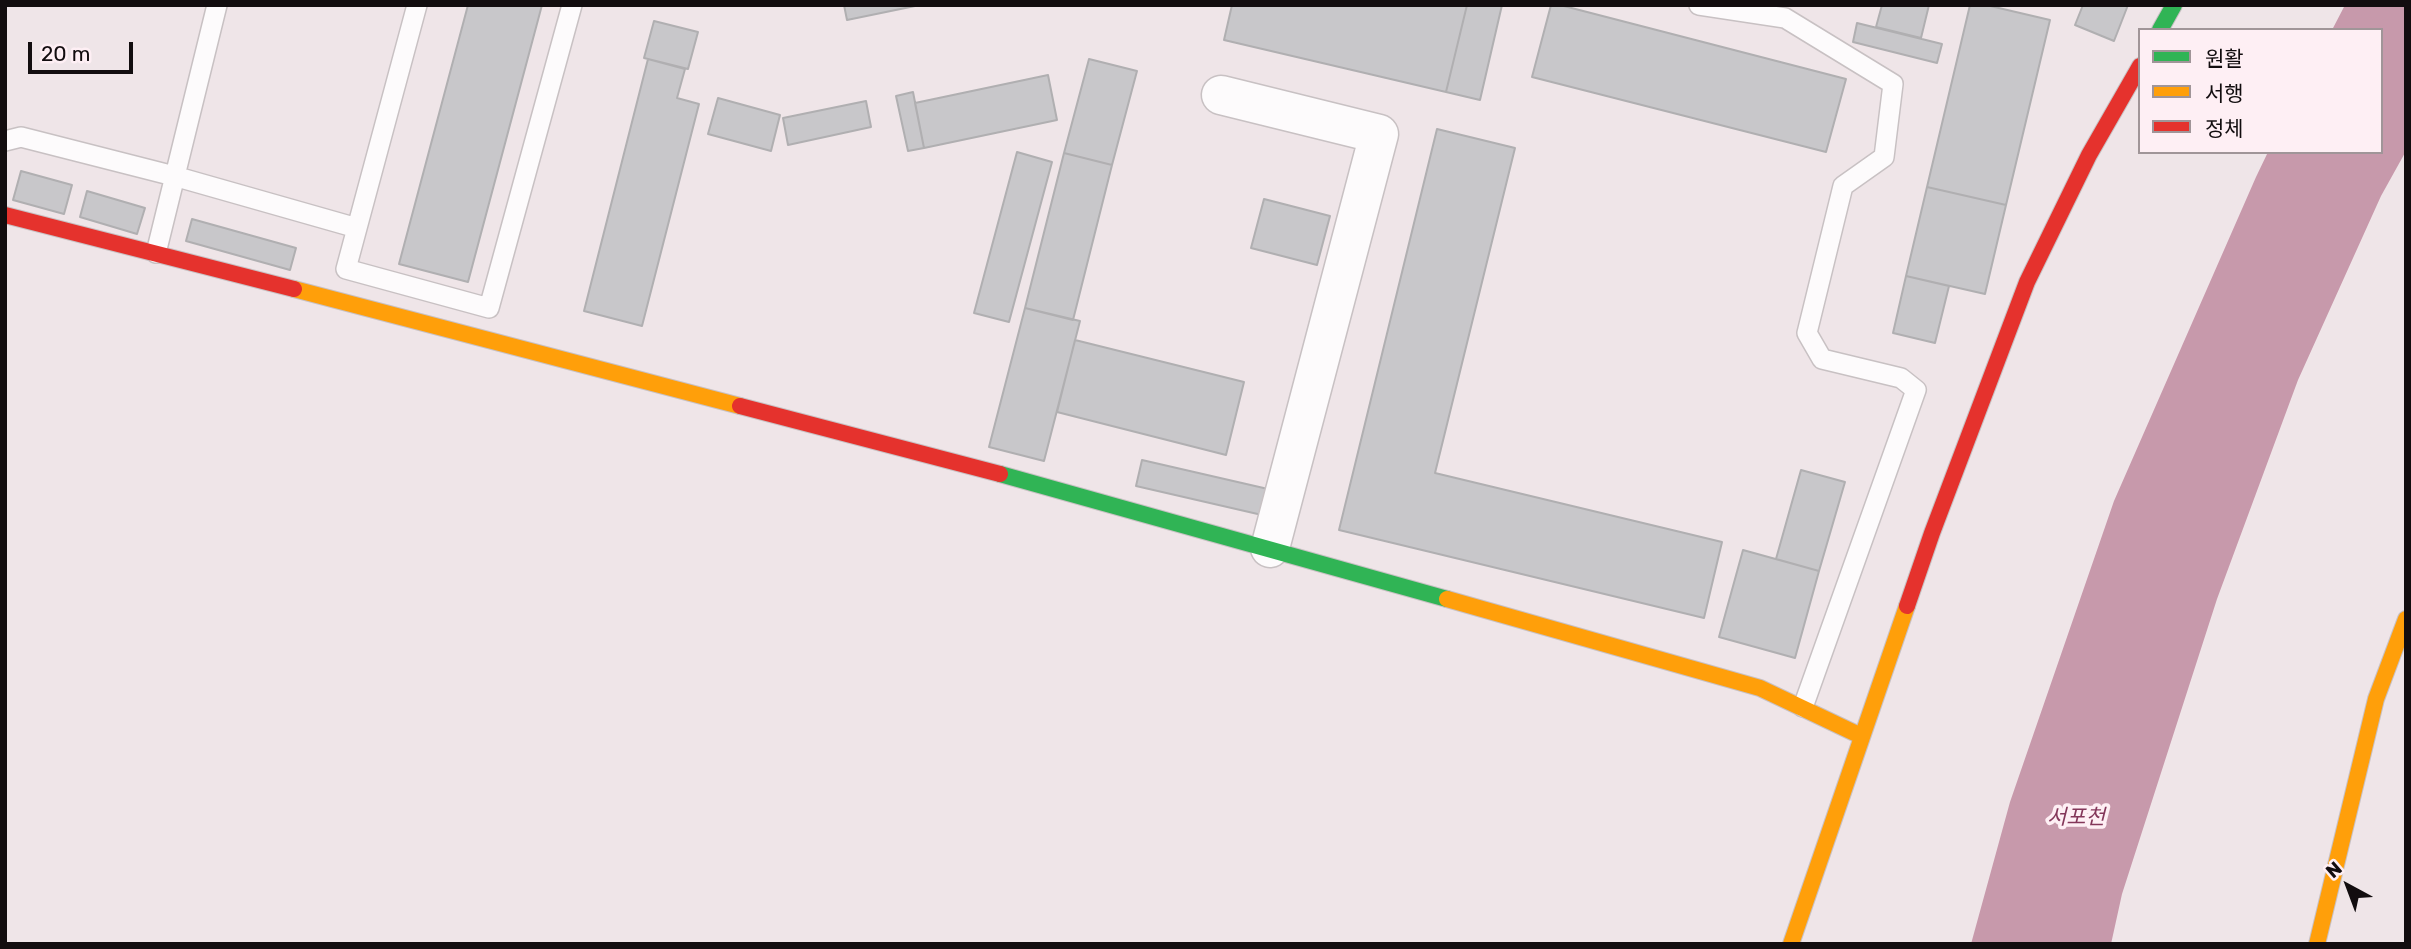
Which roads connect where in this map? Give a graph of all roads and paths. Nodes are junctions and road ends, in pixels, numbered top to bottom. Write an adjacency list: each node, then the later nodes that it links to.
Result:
1 (217, 5): 10 (lane)
2 (417, 5): 12 (lane)
3 (572, 5): 12 (lane)
4 (1699, 5): 16 (lane)
5 (2174, 5): 6 (street)
6 (2161, 28)
7 (2138, 69): 17 (street)
8 (1221, 95): 14 (street)
9 (5, 141): 10 (lane)
10 (174, 176): 12 (lane); 13 (lane)
11 (5, 215): 13 (street)
12 (357, 228)
13 (156, 253): 14 (street)
14 (1270, 548): 16 (street)
15 (2406, 619): 19 (street)
16 (1803, 707): 17 (street)
17 (1861, 736): 18 (street)
18 (1791, 944)
19 (2317, 944)

